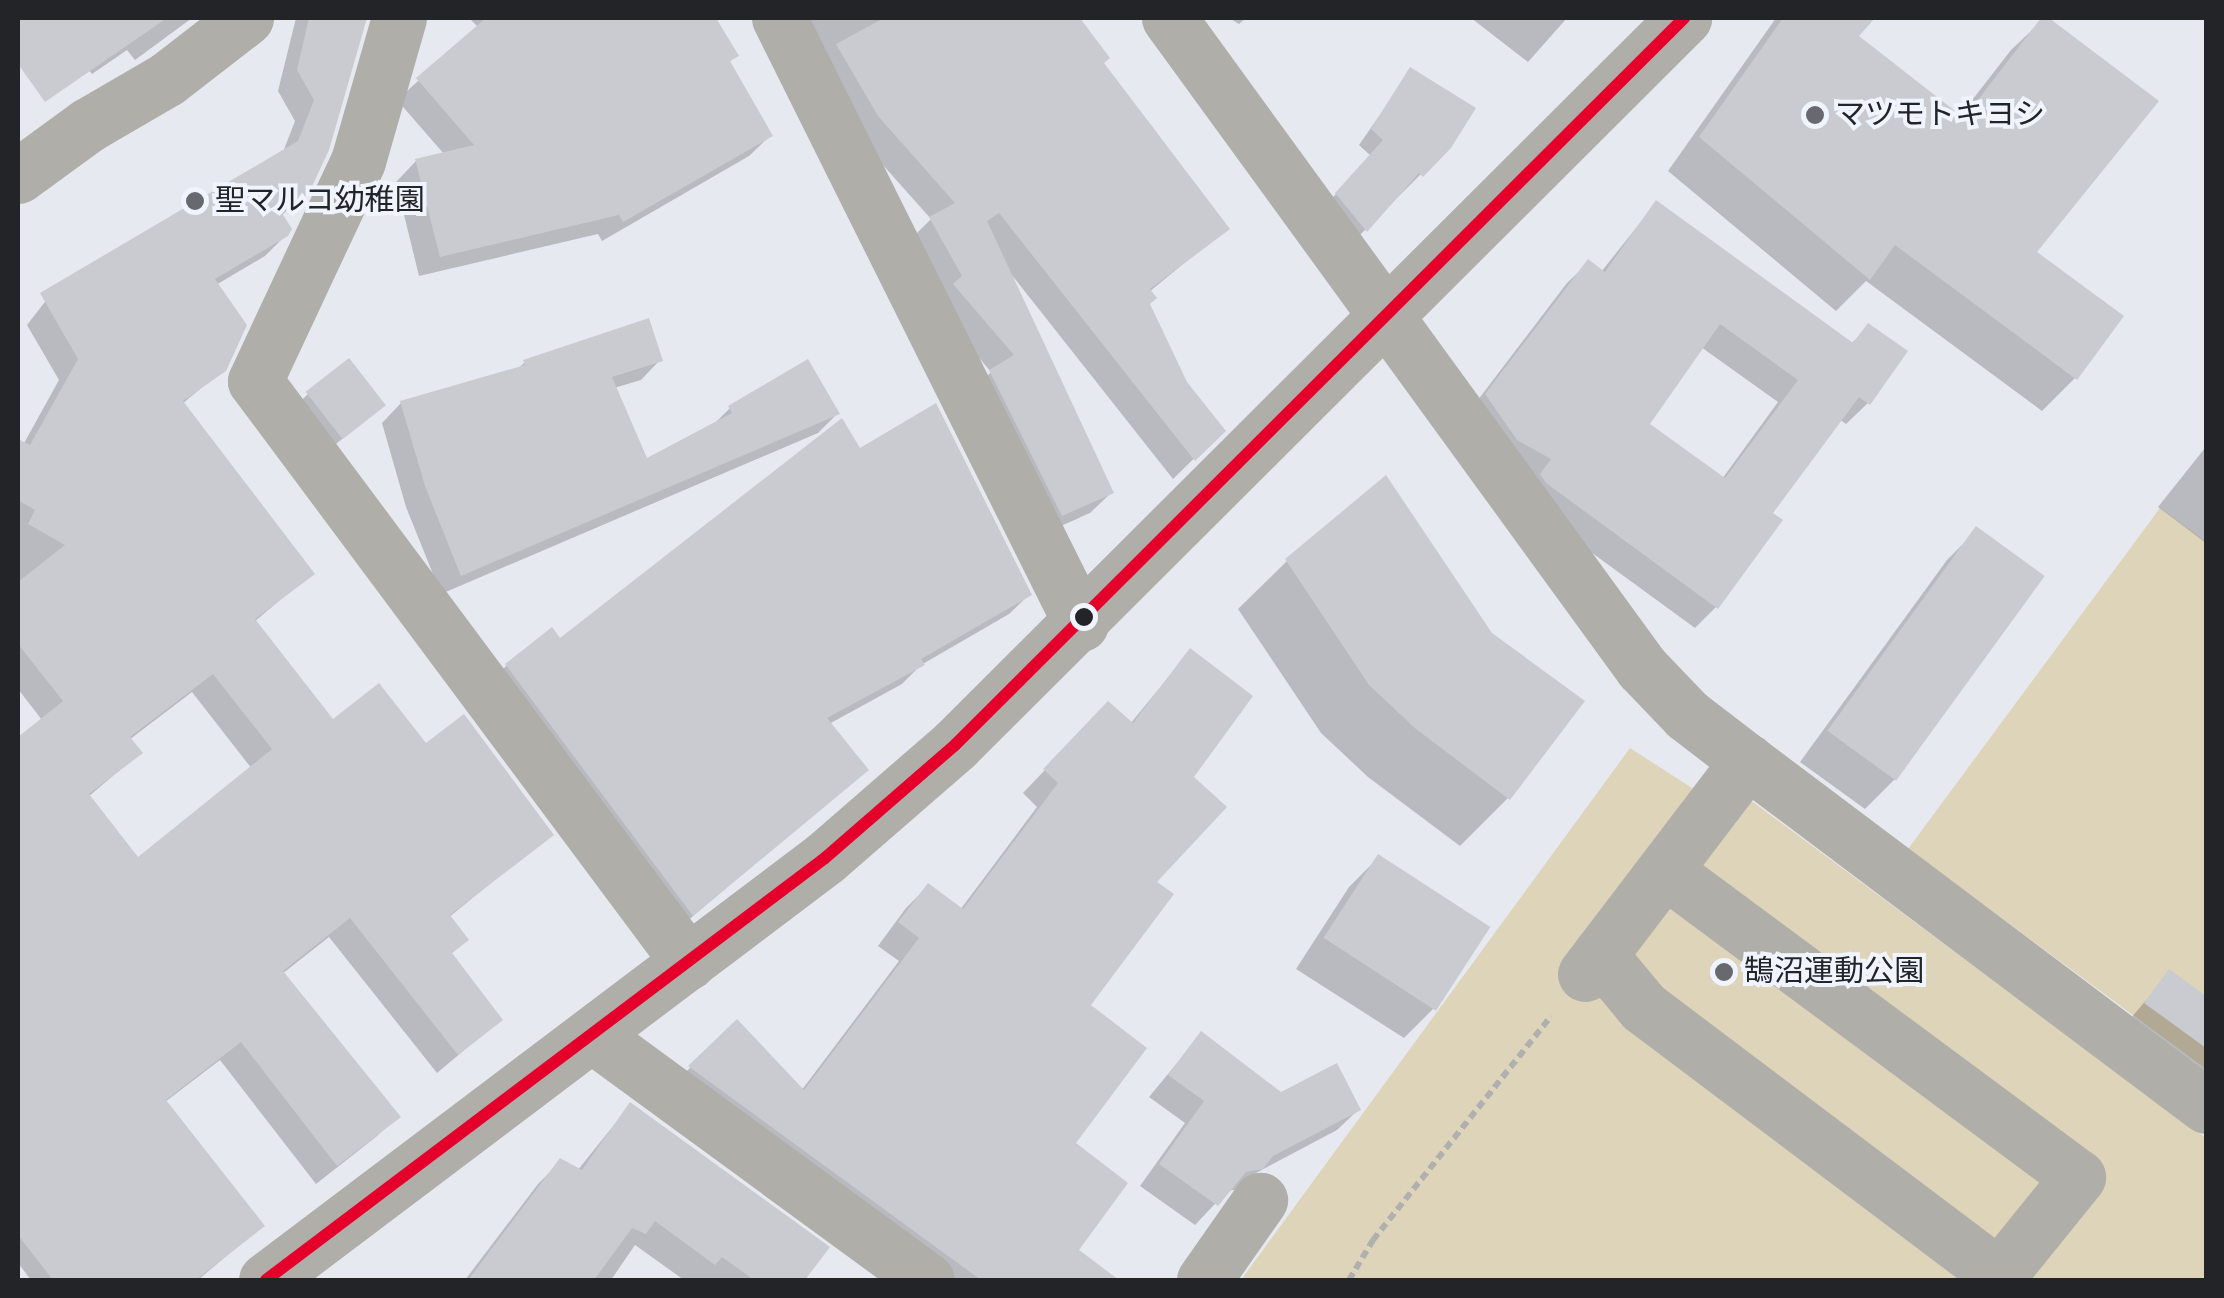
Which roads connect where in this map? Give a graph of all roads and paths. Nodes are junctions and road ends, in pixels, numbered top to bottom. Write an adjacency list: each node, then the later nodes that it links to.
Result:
1 (246, 18): 6 (street)
2 (399, 18): 11 (street)
3 (780, 18): 8 (street)
4 (1169, 18): 7 (street)
5 (1684, 18): 7 (street)
6 (18, 176)
7 (1388, 318): 8 (street); 9 (street)
8 (1081, 624): 11 (street)
9 (1747, 761): 10 (street); 14 (street)
10 (1664, 870): 12 (street); 12 (street)
11 (688, 962): 13 (street)
12 (1592, 964): 19 (path)
13 (592, 1035): 16 (street); 17 (street)
14 (2206, 1106)
15 (1260, 1200): 18 (street)
16 (266, 1280)
17 (927, 1280)
18 (1204, 1280)
19 (1349, 1280)

